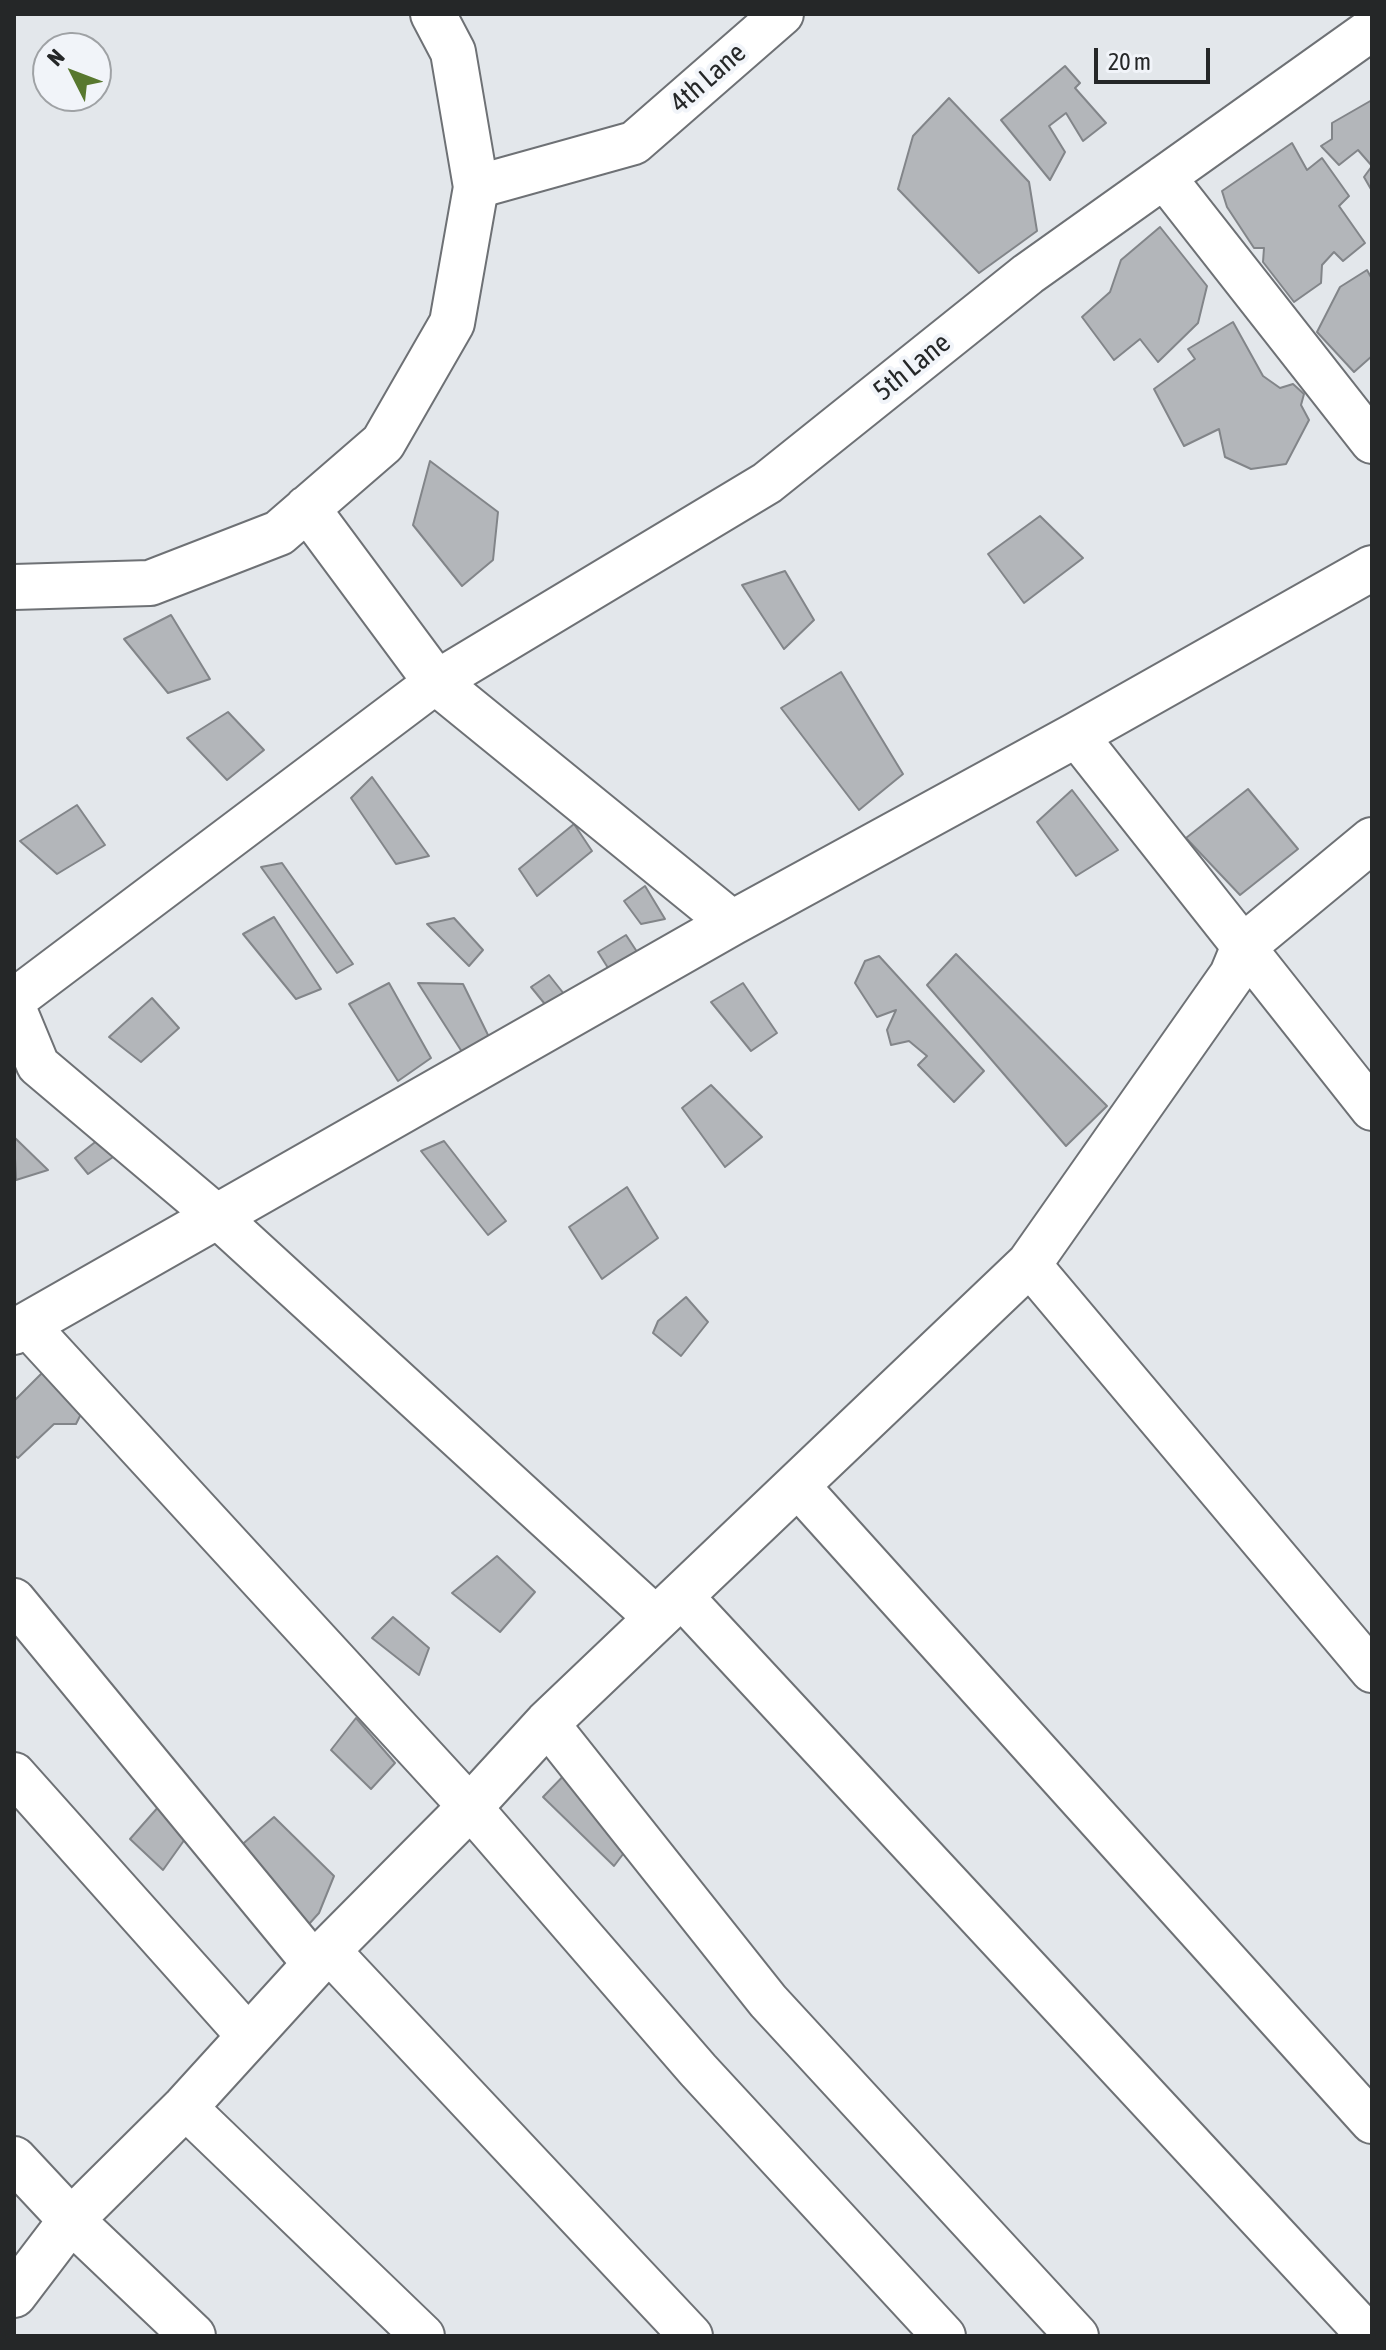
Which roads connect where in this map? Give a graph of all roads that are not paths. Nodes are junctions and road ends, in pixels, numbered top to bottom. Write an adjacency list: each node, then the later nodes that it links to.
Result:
1 (433, 14): 5 (street)
2 (782, 14): 5 (street, 4th Lane)
3 (1372, 29): 4 (street, 5th Lane)
4 (1164, 177): 6 (street); 10 (street, 5th Lane)
5 (476, 187): 7 (street)
6 (1372, 442)
7 (307, 508): 9 (street); 10 (street)
8 (1371, 570): 11 (street)
9 (14, 587)
10 (436, 682): 13 (street); 15 (street, 5th Lane)
11 (1076, 735): 13 (street); 14 (street)
12 (1370, 845): 14 (street)
13 (732, 923): 19 (street)
14 (1244, 946): 18 (street); 20 (street)
15 (14, 1000)
16 (14, 1007): 17 (street)
17 (22, 1063): 19 (street)
18 (1372, 1109)
19 (219, 1218): 21 (street); 24 (street)
20 (1029, 1264): 22 (street); 25 (street)
21 (20, 1328): 28 (street)
22 (797, 1485): 24 (street); 32 (street)
23 (14, 1600): 29 (street)
24 (669, 1607): 26 (street); 41 (street)
25 (1372, 1671)
26 (547, 1723): 28 (street); 40 (street)
27 (14, 1774): 30 (street)
28 (470, 1807): 29 (street); 39 (street)
29 (322, 1958): 30 (street); 38 (street)
30 (249, 2037): 31 (street)
31 (185, 2107): 34 (street); 37 (street)
32 (1372, 2122)
33 (14, 2159): 34 (street)
34 (71, 2220): 35 (street); 36 (street)
35 (14, 2295)
36 (193, 2336)
37 (423, 2336)
38 (691, 2336)
39 (944, 2336)
40 (1077, 2336)
41 (1369, 2336)

